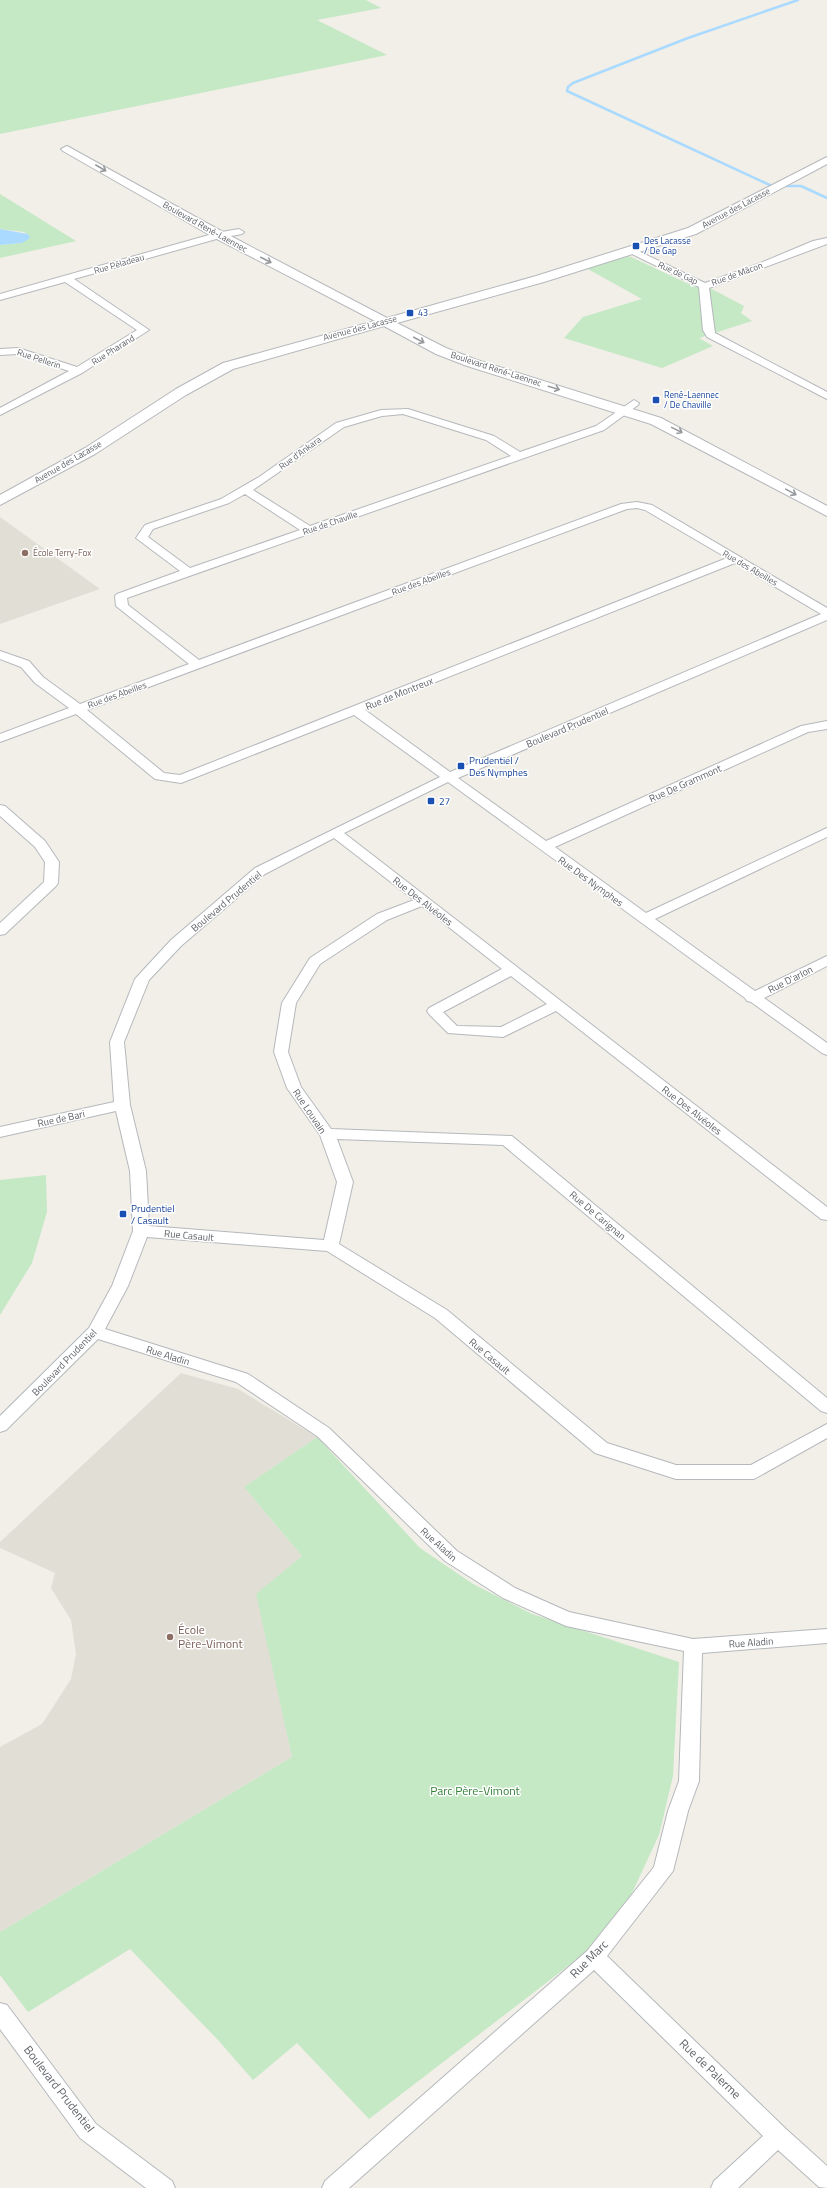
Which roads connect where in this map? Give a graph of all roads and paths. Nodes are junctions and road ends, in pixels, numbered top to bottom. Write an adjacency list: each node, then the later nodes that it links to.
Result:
1 (67, 149): 3 (street, Boulevard René-Laennec, one-way to 3)
2 (827, 160): 5 (street, Avenue des Lacasse)
3 (222, 230): 6 (street, Rue Péladeau); 9 (street, Boulevard René-Laennec); 10 (street, Boulevard René-Laennec, one-way to 10)
4 (827, 241): 7 (street, Rue de Mâcon)
5 (630, 250): 7 (street, Rue de Gap); 9 (street, Avenue des Lacasse)
6 (68, 279): 8 (street, Rue Péladeau); 12 (street, Rue Pharand)
7 (704, 286): 13 (street, Rue de Mâcon)
8 (0, 297)
9 (402, 316): 10 (street, Avenue des Lacasse); 14 (street, Boulevard René-Laennec)
10 (385, 321): 14 (street, Boulevard René-Laennec, one-way to 14); 19 (street, Avenue des Lacasse)
11 (0, 352): 12 (street, Rue Pellerin)
12 (78, 371): 15 (street, Rue Pharand)
13 (824, 392)
14 (629, 406): 16 (street, Rue de Chaville); 18 (street, Boulevard René-Laennec); 20 (street, Boulevard René-Laennec, one-way to 20)
15 (0, 412)
16 (519, 456): 17 (street, Rue d'Ankara); 21 (street, Rue de Chaville)
17 (246, 490): 21 (street); 23 (street, Rue d'Ankara)
18 (827, 499)
19 (0, 501)
20 (827, 512)
21 (308, 530): 23 (street, Rue de Chaville)
22 (735, 559): 24 (street, Rue des Abeilles); 27 (street, Rue des Abeilles); 29 (street, Rue de Montreux)
23 (188, 572): 27 (street, Rue de Chaville)
24 (827, 613)
25 (827, 616): 32 (street, Boulevard Prudentiel)
26 (0, 655): 28 (street, Rue de Montreux)
27 (198, 665): 28 (street, Rue des Abeilles)
28 (78, 709): 29 (street, Rue de Montreux); 31 (street, Rue des Abeilles)
29 (356, 710): 32 (street, Rue Des Nymphes)
30 (827, 725): 36 (street, Rue De Grammont)
31 (0, 738)
32 (449, 777): 34 (street, Boulevard Prudentiel); 36 (street, Rue Des Nymphes)
33 (0, 809): 39 (street)
34 (334, 832): 37 (street, Rue Des Alvéoles); 45 (street, Boulevard Prudentiel)
35 (827, 832): 38 (street)
36 (544, 847): 38 (street, Rue Des Nymphes)
37 (423, 901): 41 (street, Rue Des Alvéoles); 47 (street, Rue Louvain)
38 (644, 919): 42 (street, Rue Des Nymphes)
39 (0, 931)
40 (827, 960): 42 (street, Rue D'arlon)
41 (511, 970): 43 (street, Rue Des Alvéoles); 43 (street)
42 (752, 998): 44 (street, Rue Des Nymphes)
43 (557, 1005): 48 (street, Rue Des Alvéoles)
44 (827, 1050)
45 (122, 1105): 46 (street, Rue de Bari); 49 (street, Boulevard Prudentiel)
46 (0, 1132)
47 (327, 1134): 50 (street, Rue Louvain); 52 (street, Rue De Carignan)
48 (827, 1215)
49 (141, 1231): 50 (street, Rue Casault); 51 (street, Boulevard Prudentiel)
50 (331, 1246): 54 (street, Rue Casault)
51 (95, 1332): 53 (street, Boulevard Prudentiel); 56 (street, Rue Aladin)
52 (827, 1407)
53 (0, 1426)
54 (827, 1430)
55 (827, 1636): 56 (street, Rue Aladin)
56 (693, 1646): 57 (street, Rue Marc)
57 (594, 1957): 59 (street, Rue de Palerme); 62 (street, Rue Marc)
58 (0, 2012): 61 (street, Boulevard Prudentiel)
59 (778, 2136): 60 (street, Rue de Palerme); 63 (street)
60 (827, 2180)
61 (164, 2188)
62 (333, 2188)
63 (722, 2188)

